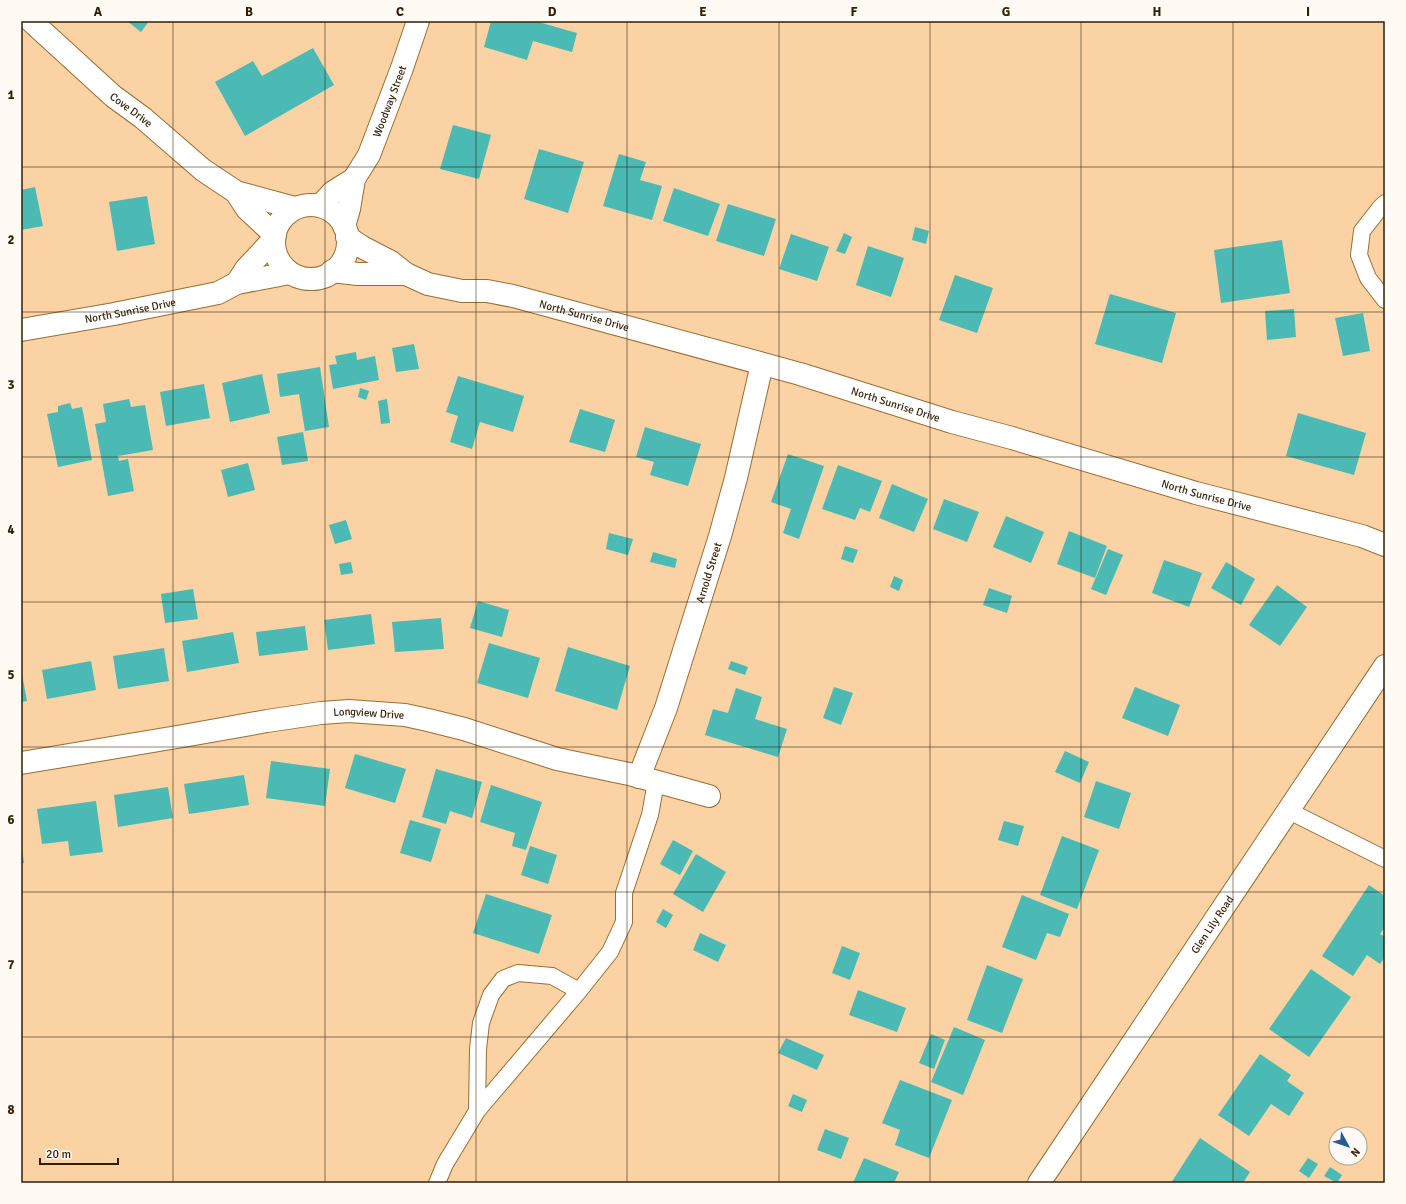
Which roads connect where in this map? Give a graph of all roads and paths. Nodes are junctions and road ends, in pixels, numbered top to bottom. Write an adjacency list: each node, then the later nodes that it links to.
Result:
1 (31, 21): 4 (street, Cove Drive)
2 (418, 21): 3 (street, Woodway Street)
3 (354, 179): 6 (street, Woodway Street); 8 (street, Woodway Street)
4 (236, 192): 7 (street, Cove Drive); 9 (street, Cove Drive)
5 (1385, 204): 14 (lane)
6 (320, 206): 7 (street); 8 (street, North Sunrise Drive)
7 (295, 208): 9 (street, North Sunrise Drive)
8 (345, 232): 10 (street, North Sunrise Drive); 12 (street, North Sunrise Drive)
9 (274, 237): 11 (street); 13 (street, North Sunrise Drive)
10 (332, 271): 11 (street, North Sunrise Drive); 12 (street, North Sunrise Drive)
11 (290, 273): 13 (street, North Sunrise Drive)
12 (406, 274): 16 (street, North Sunrise Drive)
13 (237, 283): 15 (street, North Sunrise Drive)
14 (1385, 300)
15 (21, 330)
16 (762, 364): 17 (street, North Sunrise Drive); 20 (street, Arnold Street)
17 (1385, 545)
18 (1385, 666): 22 (street, Glen Lily Road)
19 (21, 763): 20 (street, Longview Drive)
20 (648, 780): 21 (street, Longview Drive); 24 (lane)
21 (709, 796)
22 (1288, 811): 23 (lane); 27 (street, Glen Lily Road)
23 (1385, 860)
24 (580, 991): 25 (lane); 25 (lane)
25 (477, 1112): 26 (lane)
26 (437, 1183)
27 (1039, 1183)

